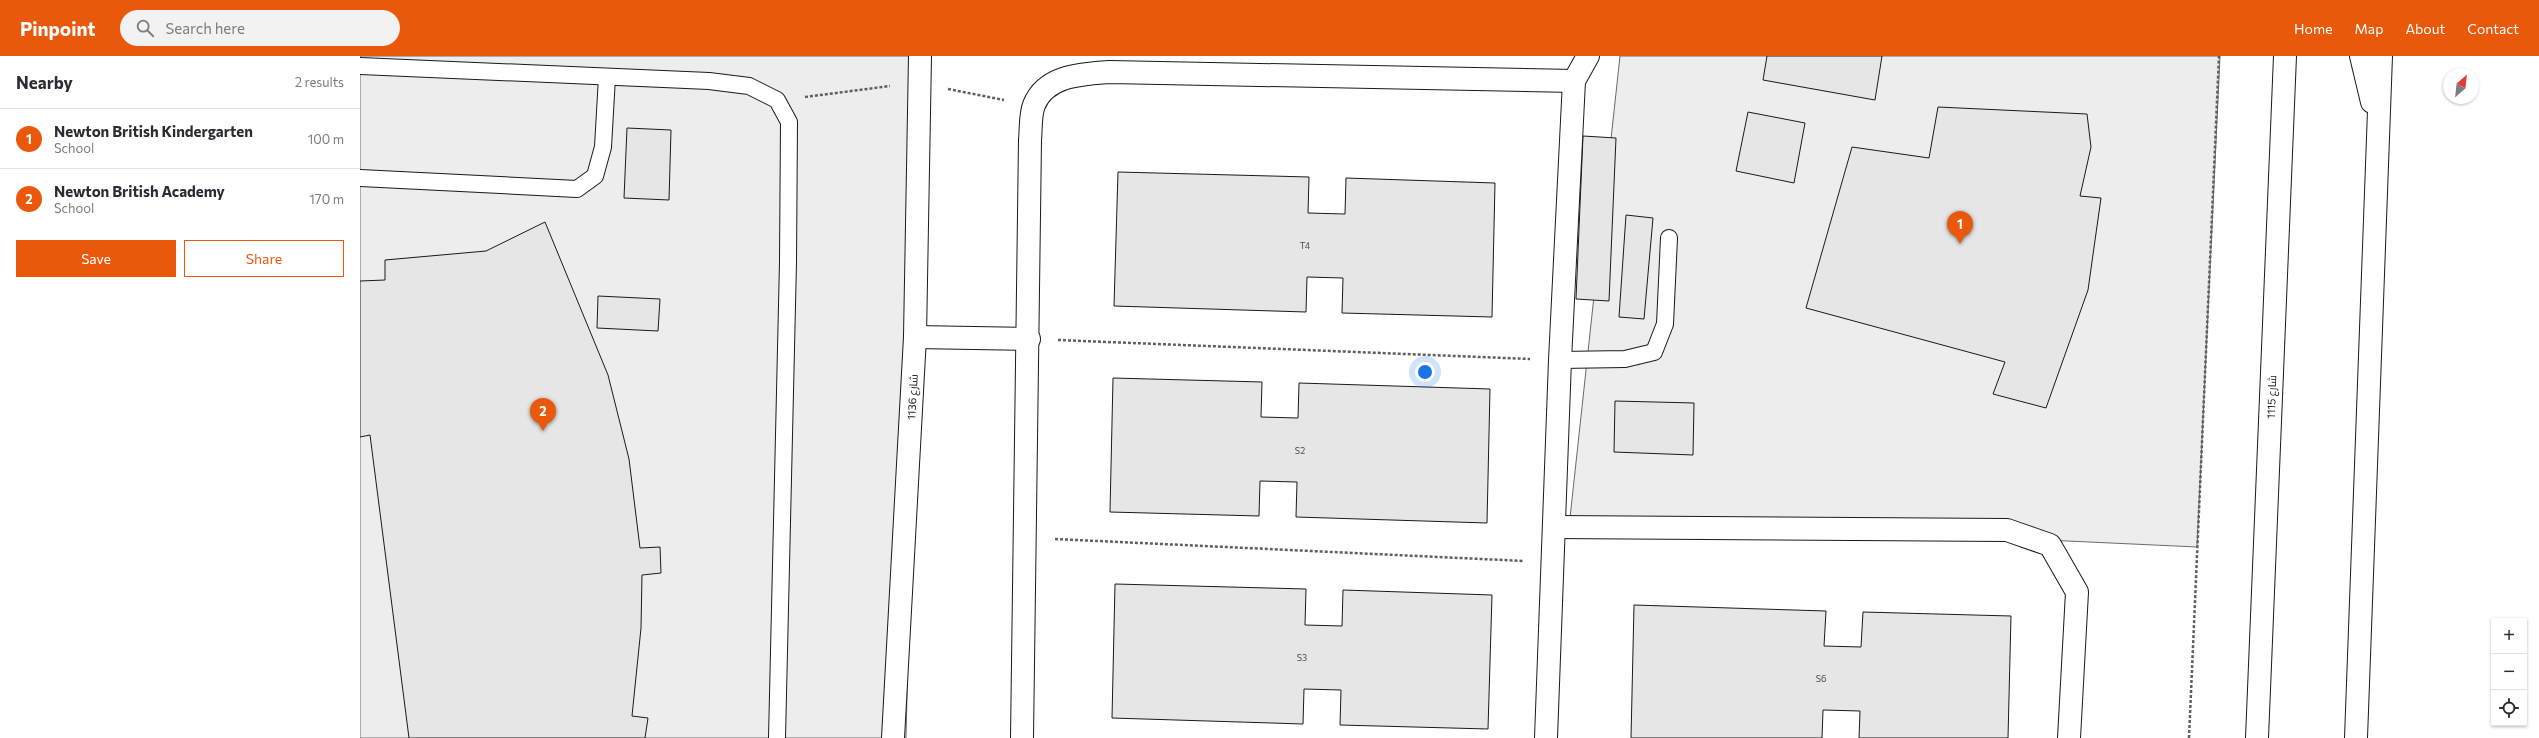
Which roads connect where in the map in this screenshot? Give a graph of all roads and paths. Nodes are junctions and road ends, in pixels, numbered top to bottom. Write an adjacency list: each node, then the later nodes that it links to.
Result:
1 (920, 56): 13 (street, شارع 1136)
2 (1588, 56): 9 (street)
3 (2219, 56): 24 (path)
4 (2285, 56): 25 (street, شارع 1115)
5 (2361, 56): 10 (street)
6 (2381, 56): 10 (street)
7 (360, 66): 8 (lane)
8 (607, 77): 11 (lane); 19 (lane)
9 (1574, 81): 14 (street); 15 (street)
10 (2379, 133): 26 (street)
11 (360, 178)
12 (1669, 238): 15 (lane)
13 (915, 337): 14 (street); 20 (street, شارع 1136)
14 (1029, 339): 15 (path); 17 (street)
15 (1560, 360): 16 (street)
16 (1554, 527): 18 (street); 23 (street)
17 (1025, 538): 18 (path); 21 (street)
18 (1553, 562): 22 (street)
19 (776, 738)
20 (893, 738)
21 (1022, 738)
22 (1546, 738)
23 (2069, 738)
24 (2189, 738)
25 (2257, 738)
26 (2356, 738)

